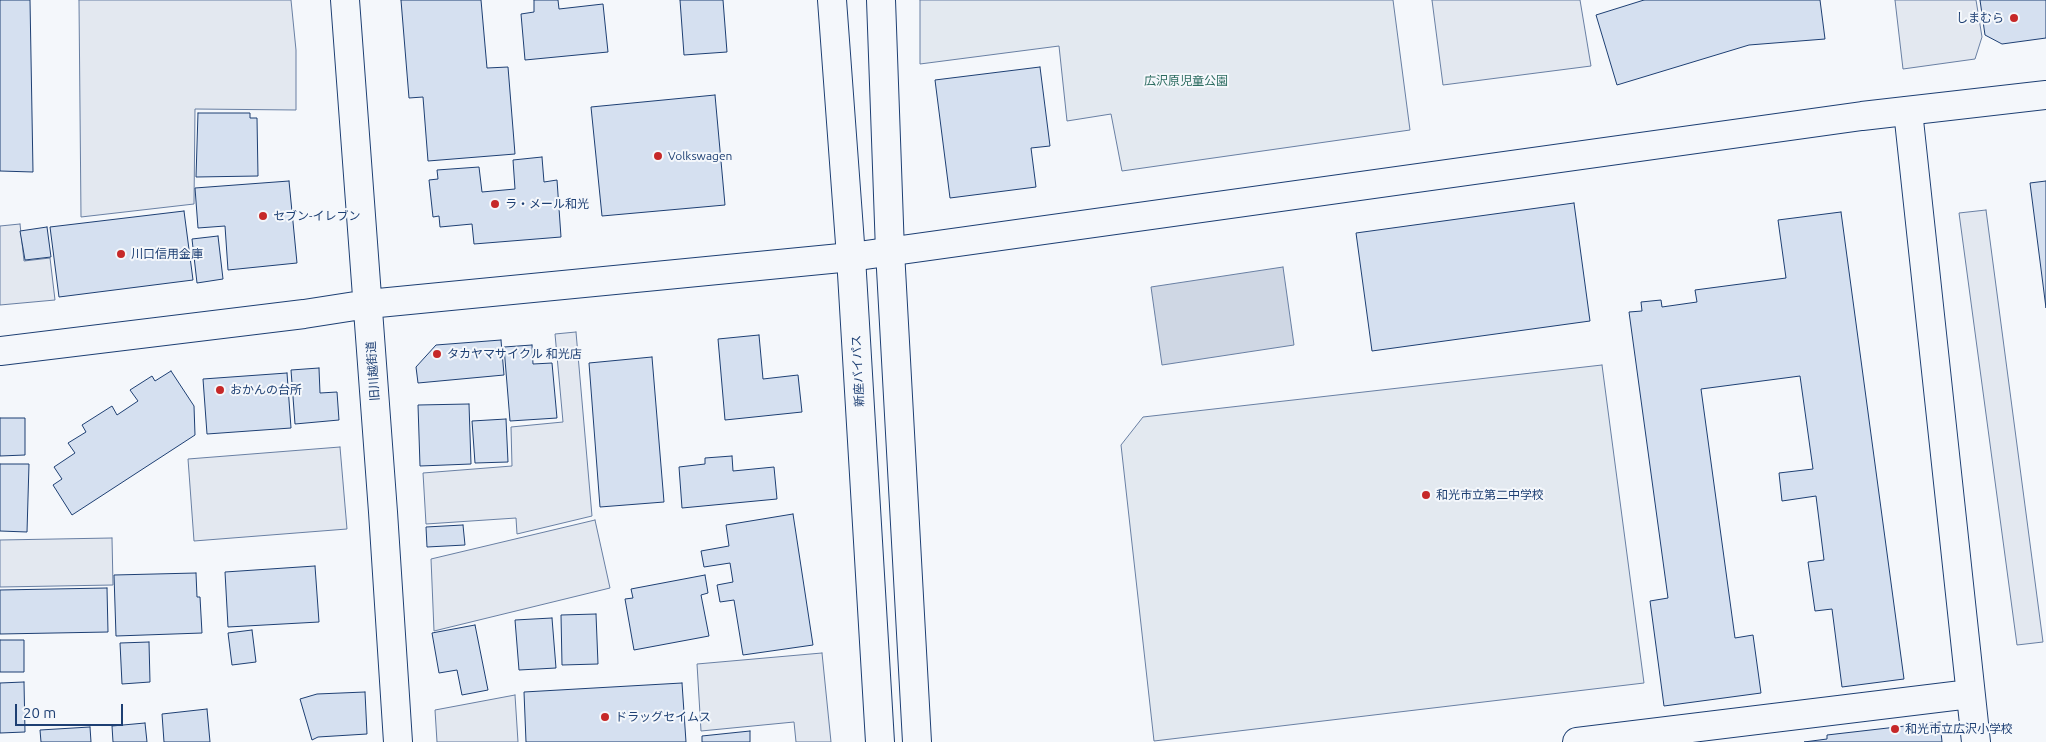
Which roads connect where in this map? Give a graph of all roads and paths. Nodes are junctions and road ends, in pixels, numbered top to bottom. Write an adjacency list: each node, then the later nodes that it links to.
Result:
1 (345, 0): 8 (main road, 旧川越街道)
2 (832, 0): 7 (main road, 新座バイパス)
3 (881, 0): 6 (main road)
4 (2046, 95): 5 (main road)
5 (1908, 112): 6 (main road); 10 (main road)
6 (890, 251): 7 (main road); 13 (main road)
7 (851, 256): 8 (main road); 12 (main road, 新座バイパス)
8 (368, 304): 9 (main road); 11 (main road, 旧川越街道)
9 (0, 351)
10 (1970, 694): 14 (main road); 15 (main road)
11 (398, 742)
12 (880, 742)
13 (917, 742)
14 (1576, 742)
15 (1976, 742)

